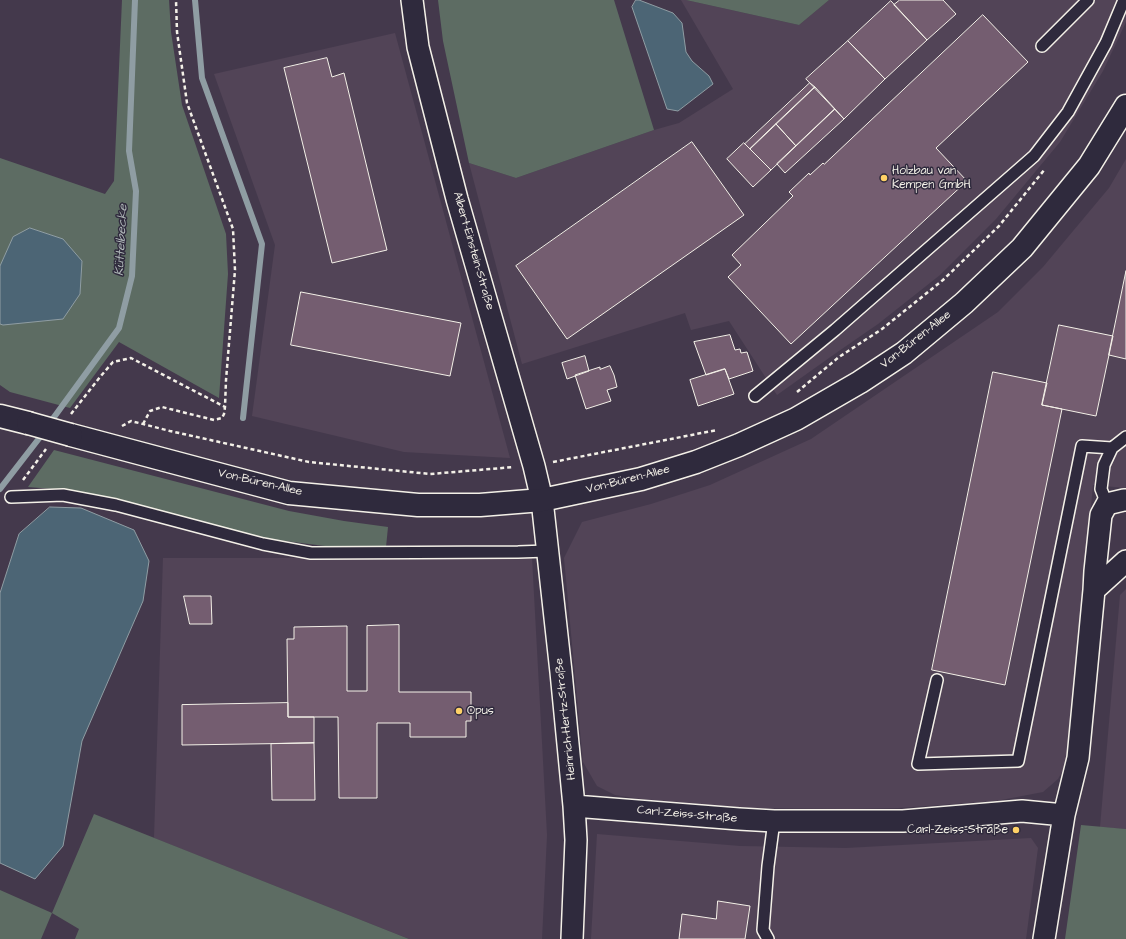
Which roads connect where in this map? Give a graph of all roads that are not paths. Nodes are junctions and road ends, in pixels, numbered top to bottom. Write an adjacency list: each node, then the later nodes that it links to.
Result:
1 (412, 0): 11 (street, Albert-Einstein-Straße)
2 (1088, 0): 4 (lane)
3 (1124, 0): 6 (lane)
4 (1042, 46)
5 (1126, 106): 11 (street, Von-Büren-Allee)
6 (755, 396)
7 (0, 416): 11 (street, Von-Büren-Allee, bridge)
8 (1126, 437): 9 (lane)
9 (1112, 448): 12 (lane); 16 (lane)
10 (11, 497): 13 (lane)
11 (542, 500): 13 (street, Heinrich-Hertz-Straße)
12 (1117, 502): 15 (street)
13 (547, 551): 17 (street, Heinrich-Hertz-Straße)
14 (1126, 561): 15 (street)
15 (1094, 590): 18 (street)
16 (937, 680)
17 (574, 806): 19 (street, Carl-Zeiss-Straße); 20 (street, Heinrich-Hertz-Straße)
18 (1064, 815): 19 (street, Carl-Zeiss-Straße); 22 (street)
19 (774, 821): 21 (lane)
20 (572, 939)
21 (768, 939)
22 (1044, 939)

